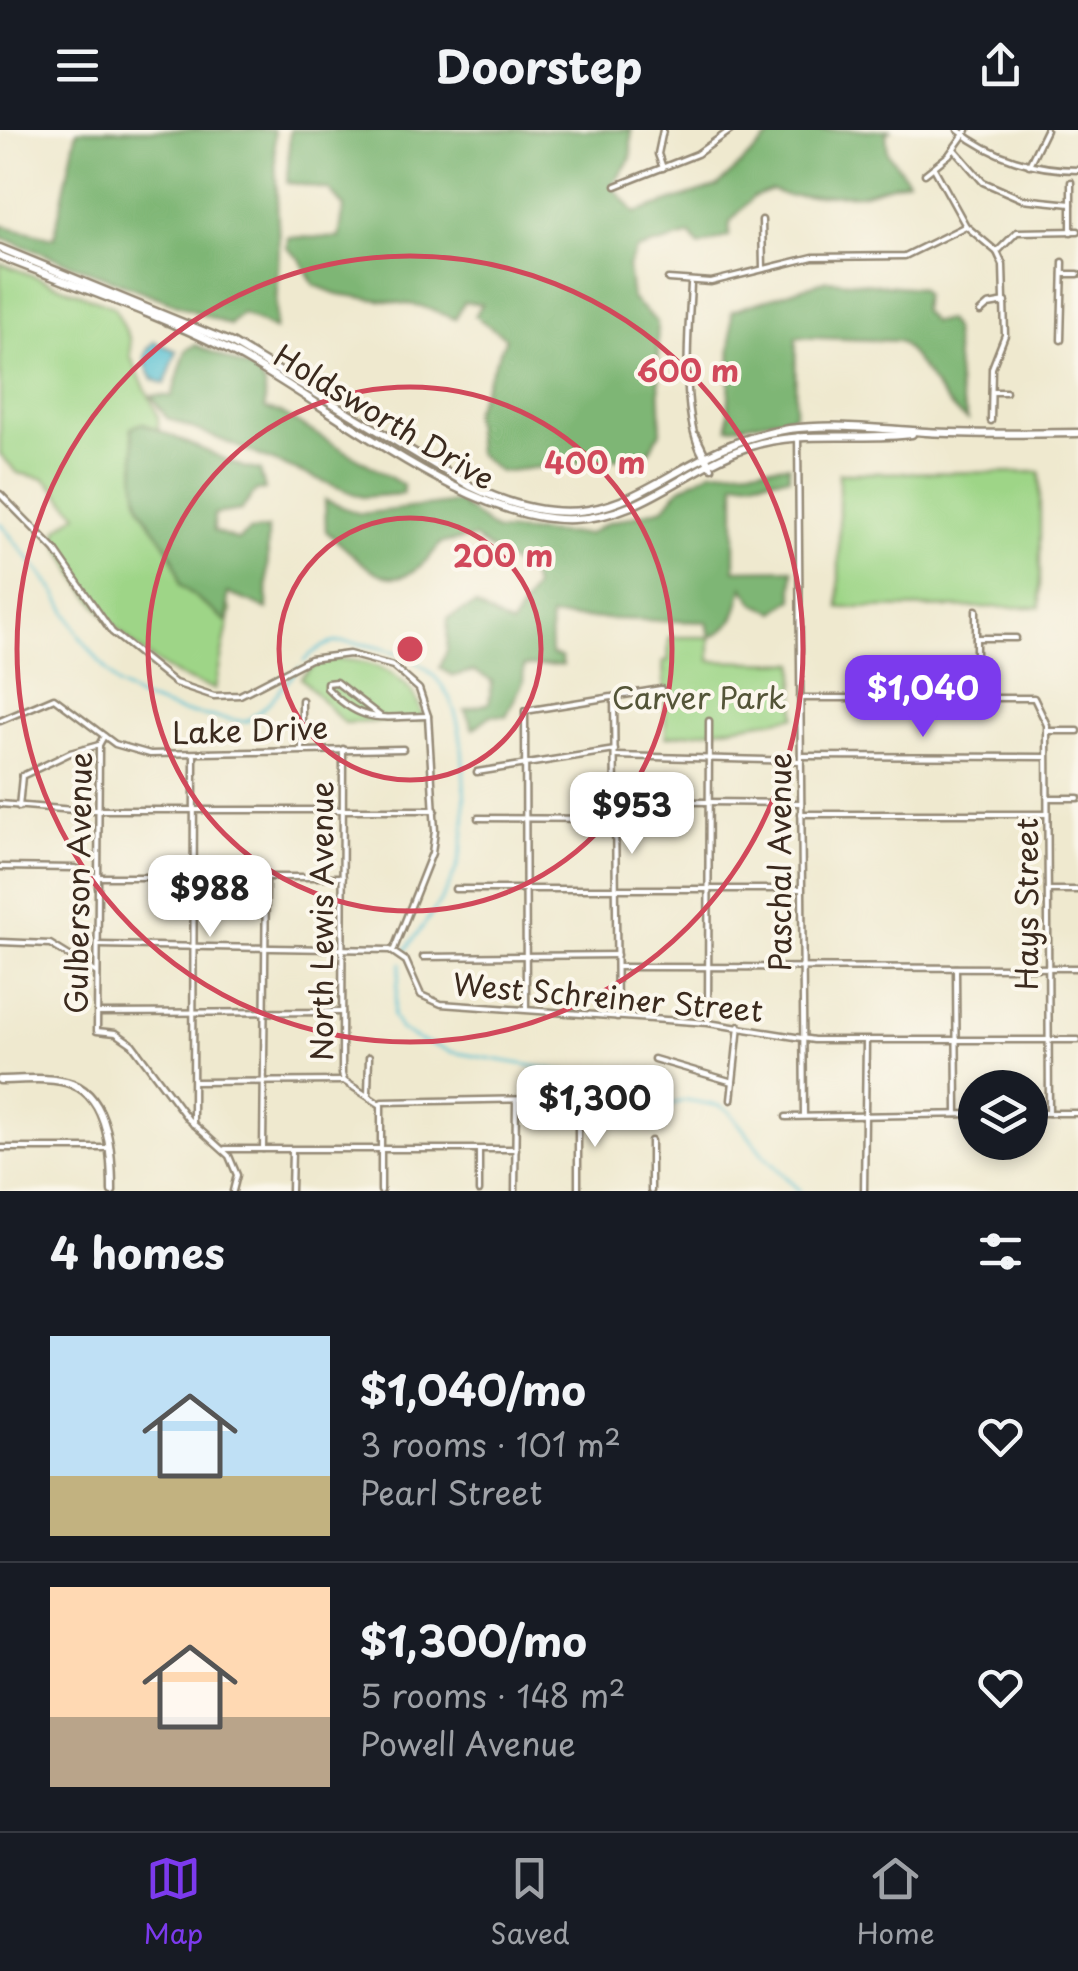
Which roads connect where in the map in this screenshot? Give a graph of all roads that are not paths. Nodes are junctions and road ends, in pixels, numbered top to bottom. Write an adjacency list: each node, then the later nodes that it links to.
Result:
1 (663, 130): 9 (street)
2 (731, 130): 9 (street)
3 (958, 130): 5 (street)
4 (1046, 130): 7 (street)
5 (965, 132): 6 (street); 7 (street)
6 (954, 148): 8 (street); 14 (street)
7 (1029, 165): 10 (street)
8 (934, 168): 11 (street); 16 (street)
9 (664, 170): 13 (street)
10 (1078, 170)
11 (925, 174)
12 (1071, 182): 14 (street)
13 (616, 186)
14 (1071, 204): 17 (street)
15 (762, 220): 22 (street)
16 (966, 226): 19 (street); 22 (street)
17 (1075, 232): 19 (street)
18 (0, 248): 28 (main road, Holdsworth Drive)
19 (996, 252): 27 (street)
20 (0, 256): 28 (main road, Holdsworth Drive)
21 (1063, 262): 23 (street)
22 (764, 268): 26 (street)
23 (1062, 274): 24 (street); 30 (street)
24 (1078, 274)
25 (668, 279): 26 (street)
26 (692, 284): 36 (street)
27 (1006, 302): 29 (street); 31 (street)
28 (149, 311): 36 (main road, Holdsworth Drive)
29 (980, 312)
30 (1060, 340)
31 (992, 392): 32 (street); 33 (street)
32 (1006, 392)
33 (991, 421)
34 (798, 432): 35 (main road, Holdsworth Drive); 36 (main road, Holdsworth Drive); 43 (street, Paschal Avenue)
35 (1078, 432)
36 (709, 460)
37 (0, 494): 47 (street)
38 (976, 610): 39 (street)
39 (976, 638): 40 (street); 44 (street)
40 (1016, 638)
41 (661, 688): 42 (street)
42 (614, 697): 57 (street); 62 (street)
43 (800, 698): 44 (street); 61 (street, Paschal Avenue)
44 (976, 698): 50 (street, Hays Street)
45 (302, 700): 54 (street)
46 (380, 716): 46 (street); 47 (street)
47 (428, 716): 73 (street)
48 (710, 721): 60 (street)
49 (0, 722): 52 (street, Lake Drive)
50 (1046, 731): 51 (street); 59 (street, Hays Street)
51 (1078, 731)
52 (104, 736): 53 (street, Gulberson Avenue); 58 (street, Lake Drive)
53 (99, 745): 70 (street); 72 (street, Gulberson Avenue)
54 (302, 748): 55 (street, Lake Drive); 58 (street, Lake Drive)
55 (342, 749): 56 (street, Lake Drive); 74 (street, North Lewis Avenue)
56 (403, 749)
57 (615, 753): 60 (street); 62 (street); 66 (street)
58 (194, 756): 71 (street)
59 (1046, 757): 61 (street); 64 (street, Hays Street)
60 (708, 759): 61 (street); 67 (street)
61 (801, 759): 68 (street, Paschal Avenue)
62 (525, 764): 63 (street); 79 (street)
63 (477, 772)
64 (1047, 798): 65 (street); 76 (street, Hays Street)
65 (1078, 798)
66 (615, 801): 67 (street); 78 (street)
67 (708, 803): 68 (street); 85 (street)
68 (801, 803): 75 (street, Paschal Avenue)
69 (0, 804): 70 (street)
70 (19, 807): 72 (street)
71 (194, 809): 72 (street); 74 (street); 82 (street)
72 (99, 810): 81 (street, Gulberson Avenue)
73 (435, 810): 74 (street); 97 (street)
74 (342, 811): 84 (street, North Lewis Avenue)
75 (801, 814): 76 (street); 89 (street, Paschal Avenue)
76 (1047, 814): 90 (street, Hays Street)
77 (478, 818): 79 (street)
78 (614, 818): 79 (street); 88 (street)
79 (526, 819): 87 (street)
80 (0, 867): 81 (street)
81 (97, 877): 82 (street); 95 (street, Gulberson Avenue)
82 (194, 877): 83 (street); 93 (street)
83 (266, 877): 84 (street); 94 (street)
84 (343, 877): 96 (street, North Lewis Avenue)
85 (708, 888): 88 (street); 89 (street); 106 (street)
86 (454, 889): 87 (street)
87 (526, 889): 88 (street); 98 (street)
88 (616, 889): 99 (street)
89 (801, 889): 102 (street, Paschal Avenue)
90 (1048, 890): 91 (street); 104 (street, Hays Street)
91 (1078, 890)
92 (0, 942): 107 (street)
93 (193, 945): 94 (street); 95 (street); 111 (street)
94 (265, 945): 96 (street); 112 (street)
95 (98, 946): 107 (street, Gulberson Avenue)
96 (343, 947): 97 (street); 109 (street, North Lewis Avenue)
97 (393, 951): 108 (street, West Schreiner Street)
98 (526, 956): 99 (street); 100 (street); 108 (street)
99 (616, 956): 101 (street)
100 (423, 957)
101 (616, 967): 106 (street); 113 (street)
102 (801, 968): 103 (street); 106 (street); 116 (street, Paschal Avenue)
103 (956, 968): 104 (street); 118 (street)
104 (1048, 968): 105 (street); 119 (street, Hays Street)
105 (1078, 968)
106 (709, 970): 114 (street)
107 (98, 974): 110 (street, Gulberson Avenue)
108 (526, 1010): 113 (street, West Schreiner Street)
109 (342, 1012): 112 (street); 127 (street, North Lewis Avenue)
110 (98, 1013): 111 (street); 141 (street, Gulberson Avenue)
111 (193, 1014): 112 (street); 125 (street)
112 (264, 1014): 126 (street)
113 (617, 1016): 114 (street, West Schreiner Street)
114 (708, 1023): 115 (street, West Schreiner Street)
115 (739, 1026): 116 (street, West Schreiner Street); 128 (street)
116 (802, 1039): 117 (street, West Schreiner Street); 139 (street, Paschal Avenue)
117 (866, 1040): 118 (street, West Schreiner Street); 138 (street)
118 (956, 1040): 119 (street, West Schreiner Street); 136 (street)
119 (1048, 1040): 120 (street, West Schreiner Street); 123 (street, Hays Street)
120 (1078, 1040)
121 (370, 1058): 129 (street)
122 (654, 1059): 128 (street)
123 (1048, 1070)
124 (0, 1080): 144 (main road)
125 (194, 1082): 126 (street); 141 (street)
126 (264, 1082): 127 (street); 145 (street)
127 (344, 1082): 129 (street, North Lewis Avenue)
128 (733, 1082): 131 (street)
129 (368, 1094): 132 (street, North Lewis Avenue)
130 (537, 1100): 133 (street)
131 (731, 1100)
132 (380, 1102): 133 (street); 148 (street)
133 (516, 1102): 150 (street)
134 (578, 1108): 157 (street)
135 (1078, 1113): 137 (street)
136 (957, 1114): 138 (street)
137 (1048, 1114)
138 (864, 1115): 139 (street); 159 (street)
139 (804, 1116): 140 (street)
140 (786, 1117)
141 (194, 1124): 146 (street)
142 (651, 1141): 158 (street)
143 (0, 1148): 144 (street)
144 (110, 1148): 151 (main road)
145 (263, 1148): 146 (street); 147 (street)
146 (222, 1149): 152 (street)
147 (292, 1149): 148 (street); 153 (street)
148 (381, 1149): 149 (street); 154 (street)
149 (479, 1149): 150 (street); 155 (street)
150 (516, 1149): 156 (street)
151 (112, 1191)
152 (233, 1191)
153 (292, 1191)
154 (381, 1191)
155 (479, 1191)
156 (515, 1191)
157 (578, 1191)
158 (651, 1191)
159 (864, 1191)

